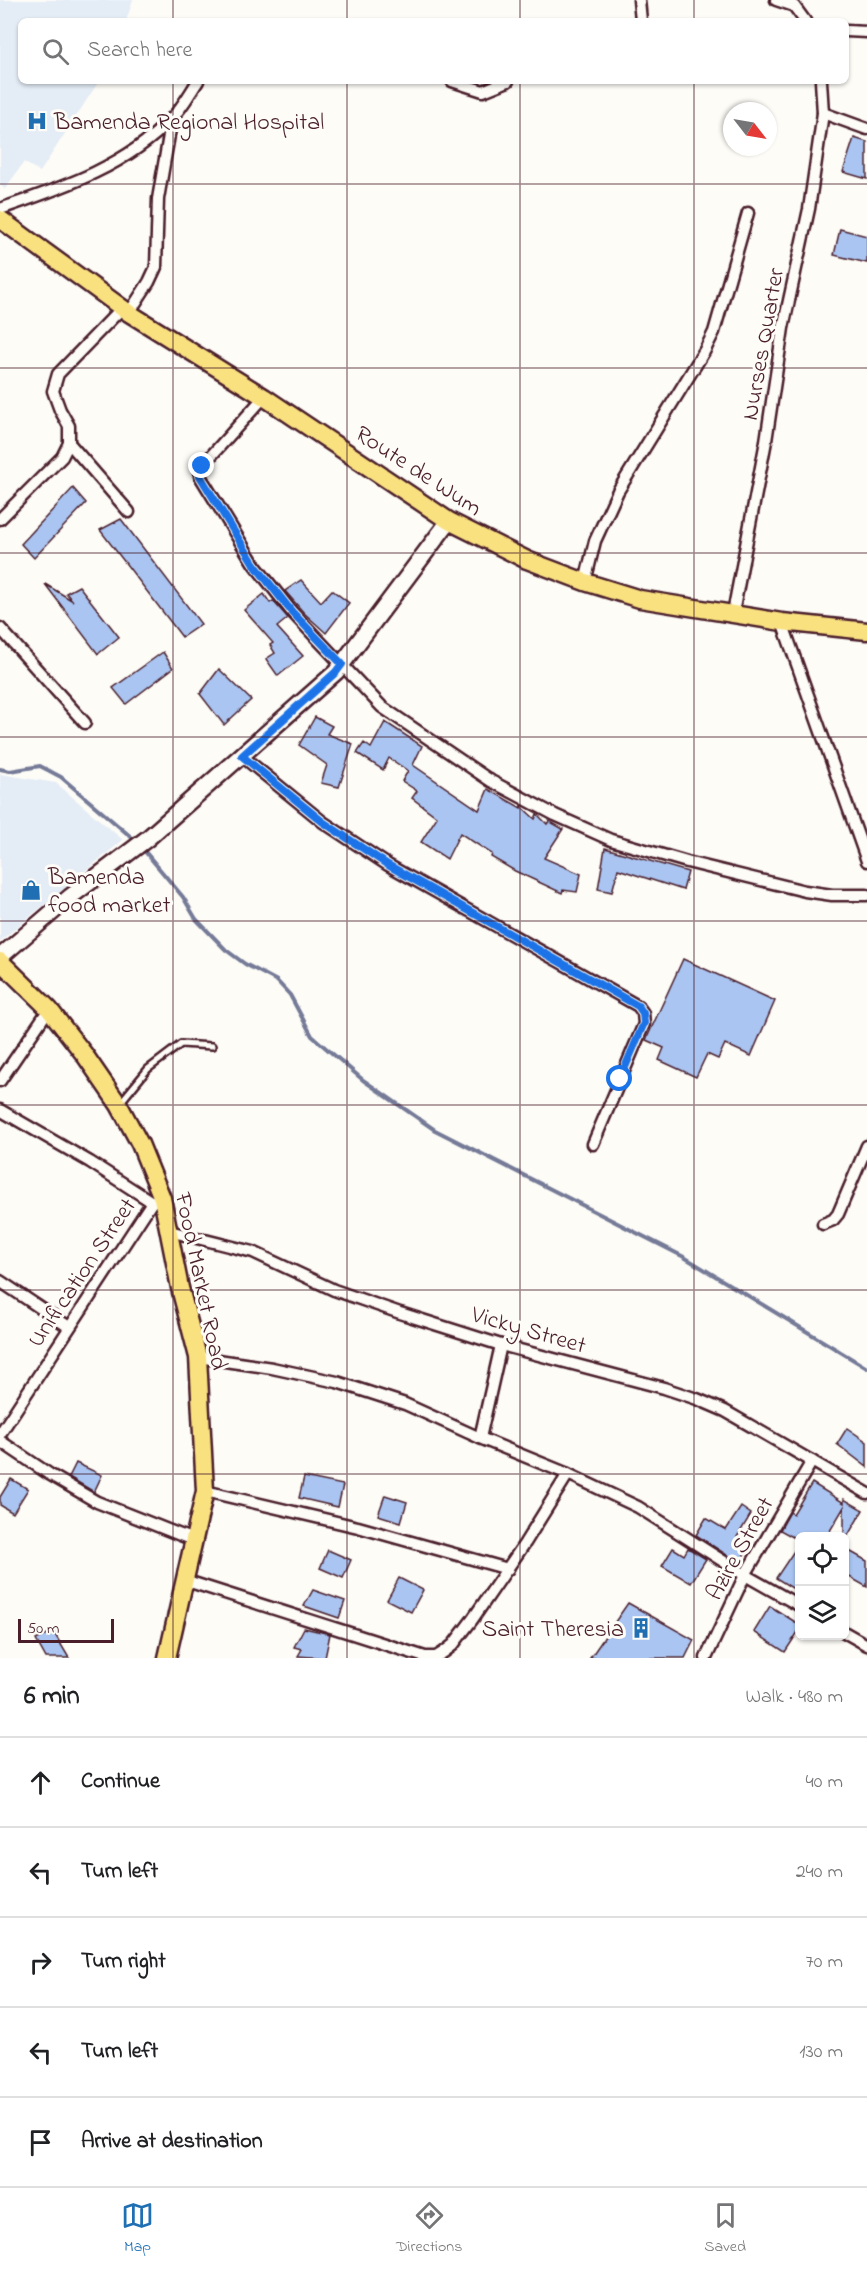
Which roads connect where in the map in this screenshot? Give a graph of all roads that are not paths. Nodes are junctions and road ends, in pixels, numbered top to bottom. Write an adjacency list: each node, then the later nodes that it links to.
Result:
1 (639, 0): 4 (street)
2 (776, 0): 3 (street)
3 (798, 3): 5 (street)
4 (641, 18)
5 (804, 18)
6 (849, 31): 7 (street)
7 (867, 32)
8 (196, 84): 13 (street)
9 (461, 84): 10 (street)
10 (500, 84)
11 (821, 84): 12 (street, Nurses Quarter)
12 (823, 113): 14 (street); 25 (street, Nurses Quarter)
13 (172, 118): 15 (street); 18 (street)
14 (867, 129)
15 (0, 209)
16 (748, 213): 24 (street)
17 (0, 219): 18 (highway, Route de Wum)
18 (125, 310): 19 (highway, Route de Wum); 20 (street)
19 (264, 397): 23 (highway, Route de Wum); 29 (street)
20 (69, 443): 21 (street); 22 (street)
21 (129, 512)
22 (0, 519)
23 (449, 521): 24 (highway, Route de Wum); 29 (main road)
24 (585, 582): 25 (highway, Route de Wum)
25 (733, 614): 26 (highway, Route de Wum)
26 (782, 622): 28 (highway, Route de Wum); 32 (street)
27 (0, 628): 30 (street)
28 (867, 631)
29 (342, 664): 31 (main road); 33 (street)
30 (85, 723)
31 (242, 756): 34 (main road); 40 (street)
32 (867, 861)
33 (867, 895)
34 (0, 959): 35 (highway, Food Market Road)
35 (49, 1009): 37 (street); 38 (highway, Food Market Road)
36 (212, 1047): 38 (lane)
37 (0, 1081)
38 (119, 1105): 42 (highway, Food Market Road)
39 (0, 1110): 42 (street)
40 (593, 1144)
41 (867, 1146): 43 (street)
42 (157, 1200): 44 (highway, Food Market Road); 46 (street, Unification Street)
43 (823, 1224)
44 (169, 1231): 47 (street, Vicky Street); 48 (highway, Food Market Road)
45 (0, 1281): 46 (street)
46 (69, 1327): 49 (street, Unification Street)
47 (501, 1345): 50 (street); 52 (street, Vicky Street)
48 (198, 1357): 50 (street); 54 (highway, Food Market Road)
49 (0, 1434)
50 (480, 1438): 53 (street)
51 (0, 1441): 56 (street)
52 (812, 1461): 55 (street, Vicky Street); 58 (street, Azire Street)
53 (568, 1474): 57 (street); 58 (street)
54 (205, 1491): 56 (highway, Food Market Road); 57 (street)
55 (867, 1493)
56 (193, 1540): 59 (highway, Food Market Road)
57 (508, 1569): 59 (street)
58 (745, 1575): 60 (street); 64 (street, Azire Street)
59 (184, 1580): 63 (highway, Food Market Road)
60 (795, 1603)
61 (849, 1635): 62 (street)
62 (867, 1645)
63 (167, 1658)
64 (706, 1658)

